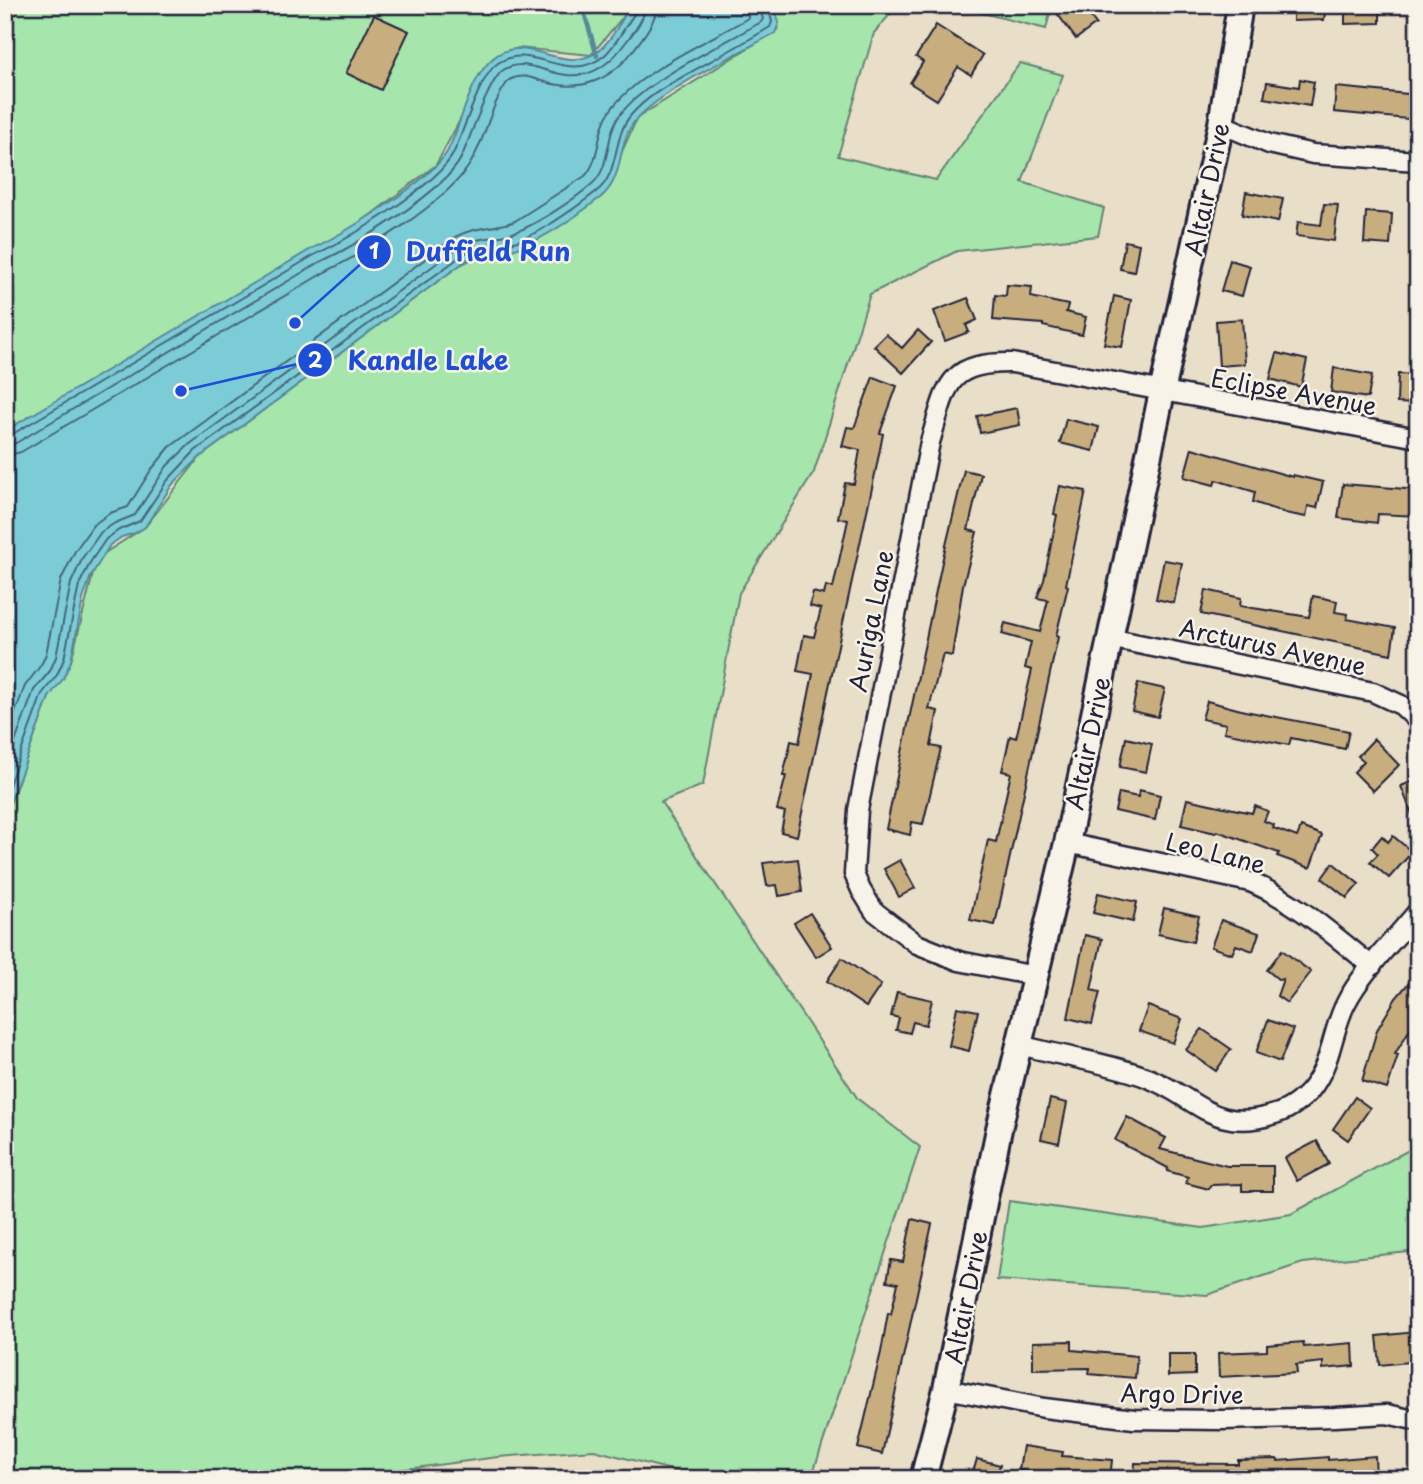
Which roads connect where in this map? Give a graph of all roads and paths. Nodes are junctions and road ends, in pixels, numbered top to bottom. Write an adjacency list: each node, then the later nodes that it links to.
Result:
1 (1240, 5): 2 (street, Altair Drive)
2 (1221, 124): 3 (street); 4 (street, Altair Drive)
3 (1418, 161)
4 (1161, 392): 5 (street, Eclipse Avenue); 6 (street, Altair Drive); 11 (street, Auriga Lane)
5 (1418, 438)
6 (1109, 638): 7 (street, Arcturus Avenue); 8 (street, Altair Drive)
7 (1418, 721)
8 (1067, 843): 10 (street, Leo Lane); 11 (street, Altair Drive)
9 (1418, 911): 10 (street)
10 (1372, 966): 12 (street)
11 (1035, 976): 12 (street, Altair Drive)
12 (1020, 1045): 13 (street, Altair Drive)
13 (946, 1390): 14 (street, Argo Drive); 15 (street, Altair Drive)
14 (1418, 1421)
15 (923, 1479)

